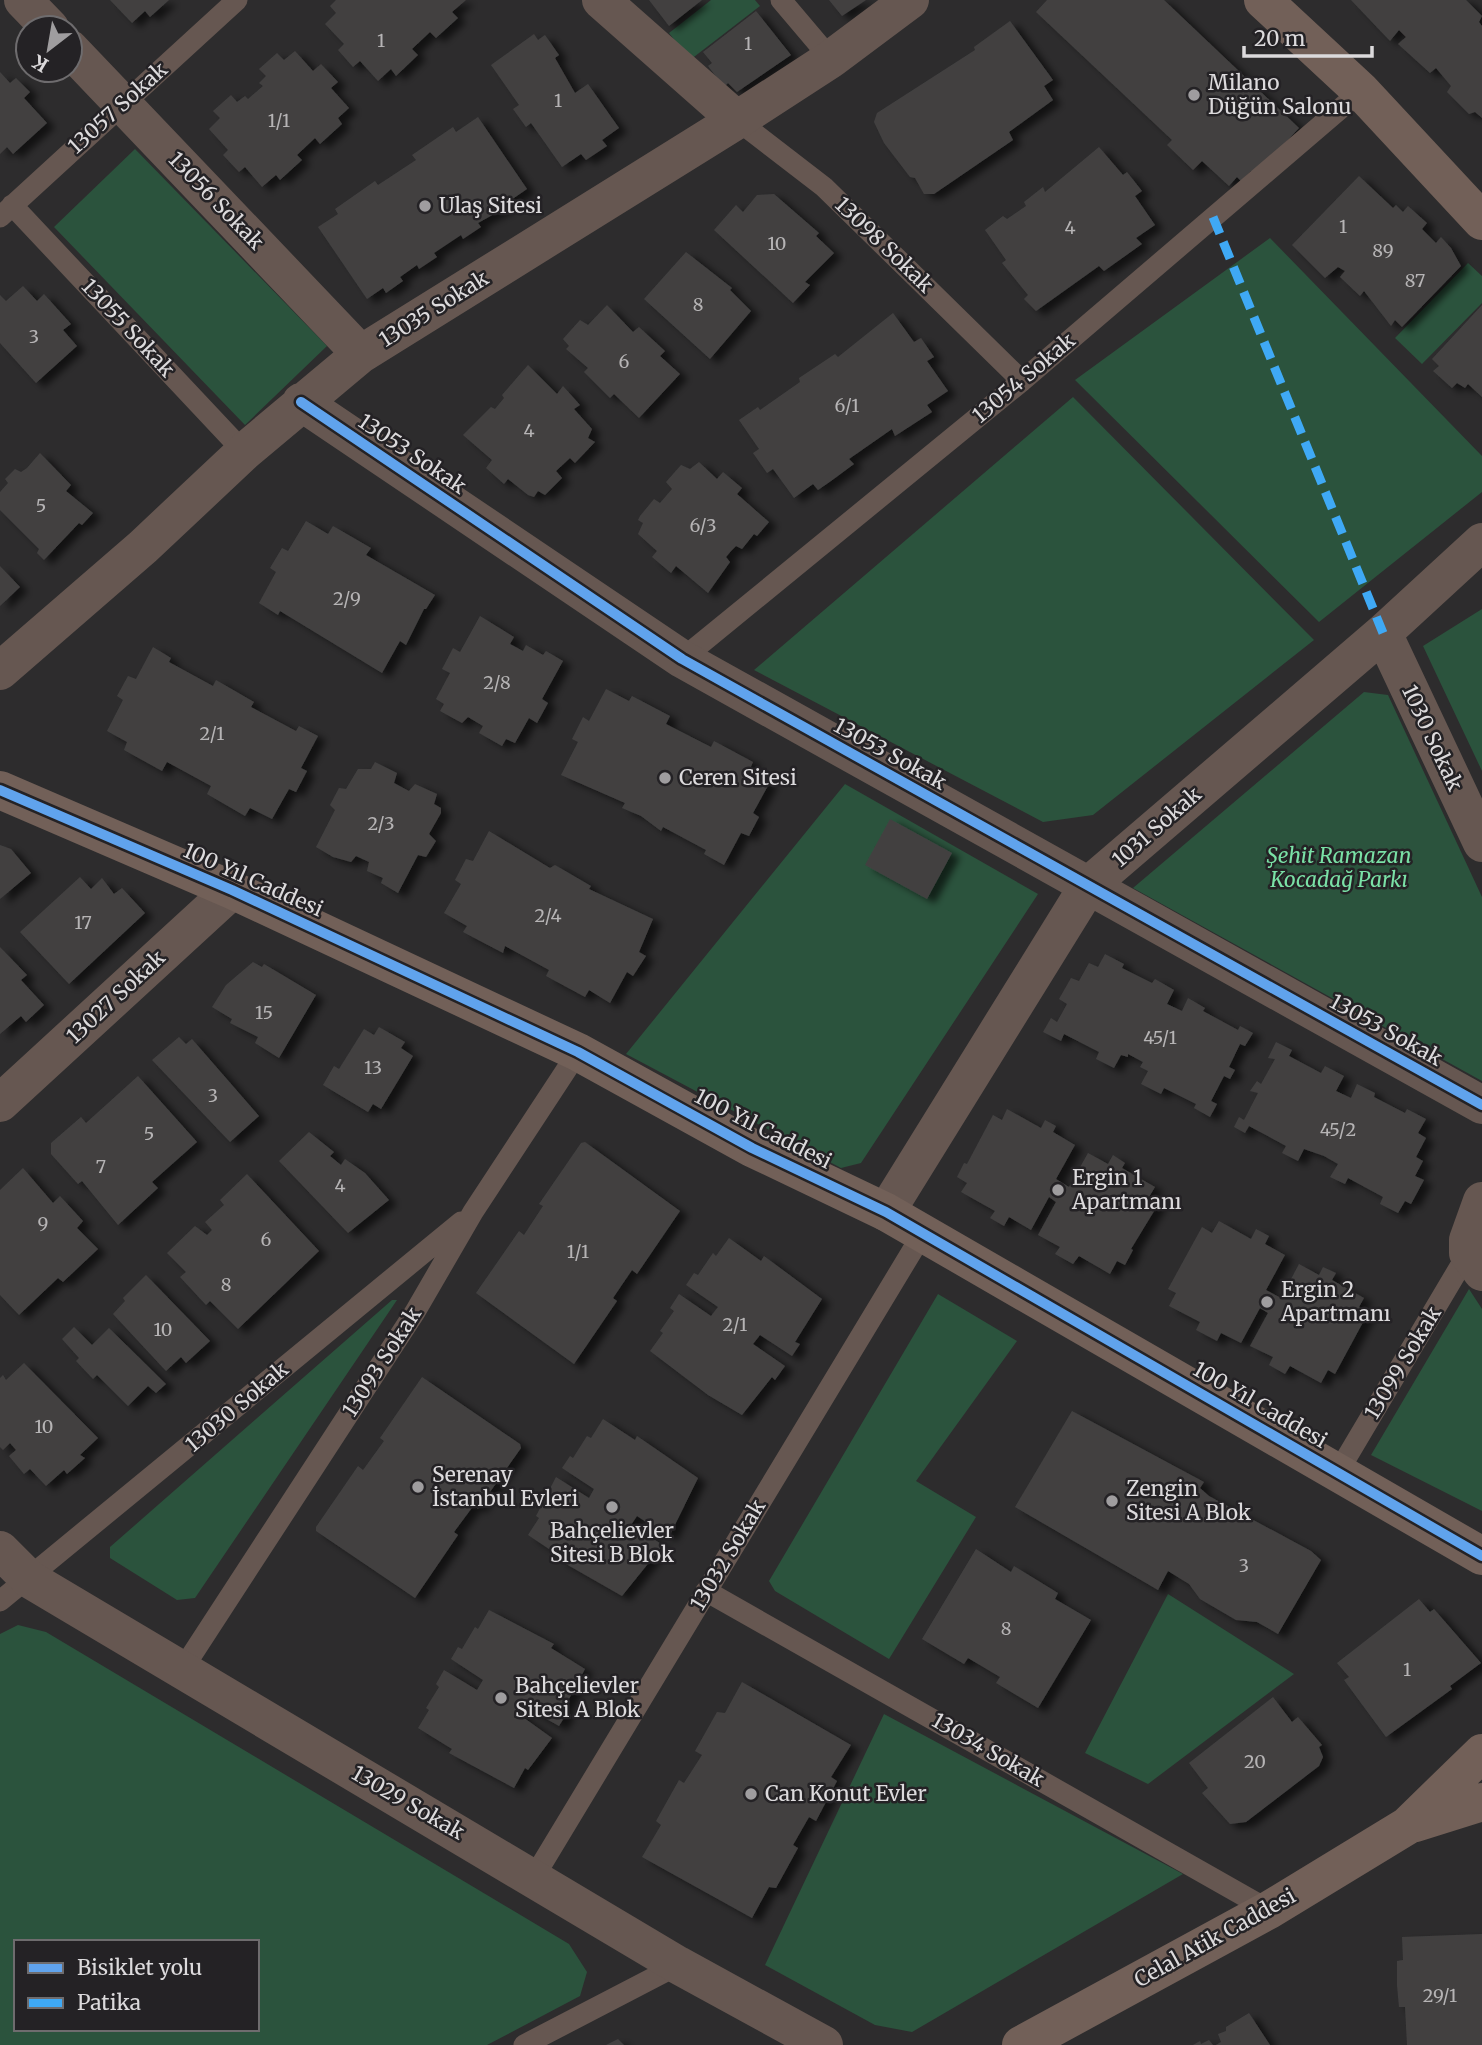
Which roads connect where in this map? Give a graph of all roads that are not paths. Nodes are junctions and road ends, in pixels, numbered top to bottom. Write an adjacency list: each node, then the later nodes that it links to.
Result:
1 (23, 0): 7 (street)
2 (237, 0): 11 (lane, 13057 Sokak)
3 (601, 0): 12 (street)
4 (780, 0): 8 (lane)
5 (910, 0): 8 (street, 13035 Sokak)
6 (1264, 0): 10 (street)
7 (36, 14)
8 (831, 59): 12 (street, 13035 Sokak)
9 (84, 64): 11 (street, 13056 Sokak)
10 (1361, 91): 14 (street); 16 (lane, 13054 Sokak)
11 (123, 104): 13 (lane, 13057 Sokak); 15 (street, 13056 Sokak)
12 (737, 120): 15 (street, 13035 Sokak); 16 (lane, 13098 Sokak)
13 (6, 211): 18 (lane, 13055 Sokak)
14 (1482, 221)
15 (361, 354): 17 (street, 13035 Sokak)
16 (1022, 381): 21 (lane, 13054 Sokak)
17 (301, 402): 18 (street, 13035 Sokak); 21 (street, 13053 Sokak)
18 (244, 452): 22 (street, 13035 Sokak)
19 (1482, 542): 20 (street, 1031 Sokak)
20 (1383, 633): 24 (street, 1030 Sokak); 25 (street, 1031 Sokak)
21 (682, 659): 25 (street, 13053 Sokak)
22 (0, 671)
23 (0, 790): 26 (street, 100 Yıl Caddesi)
24 (1482, 841)
25 (1088, 886): 29 (street, 13053 Sokak); 32 (street, 1031 Sokak)
26 (232, 890): 27 (street, 100 Yıl Caddesi); 28 (street, 13027 Sokak)
27 (578, 1052): 31 (lane, 13093 Sokak); 32 (street, 100 Yıl Caddesi)
28 (0, 1104)
29 (1482, 1105)
30 (1482, 1201): 34 (street)
31 (473, 1212): 38 (lane, 13030 Sokak); 40 (lane, 13093 Sokak)
32 (886, 1212): 33 (street, 100 Yıl Caddesi)
33 (923, 1233): 35 (street, 100 Yıl Caddesi); 39 (lane, 13032 Sokak)
34 (1475, 1262): 35 (lane, 13099 Sokak)
35 (1338, 1472): 37 (street, 100 Yıl Caddesi)
36 (0, 1550): 38 (street, 13029 Sokak)
37 (1482, 1556)
38 (15, 1590): 40 (street, 13029 Sokak)
39 (706, 1591): 44 (lane, 13032 Sokak); 45 (lane, 13034 Sokak)
40 (182, 1670): 44 (street, 13029 Sokak)
41 (1482, 1753): 43 (street, Celal Atik Caddesi)
42 (1482, 1802): 43 (street, Celal Atik Caddesi)
43 (1406, 1826): 45 (street, Celal Atik Caddesi)
44 (534, 1877): 46 (street, 13029 Sokak)
45 (1269, 1910): 49 (street, Celal Atik Caddesi)
46 (678, 1965): 47 (lane); 48 (street, 13029 Sokak)
47 (524, 2045)
48 (824, 2045)
49 (1021, 2045)

